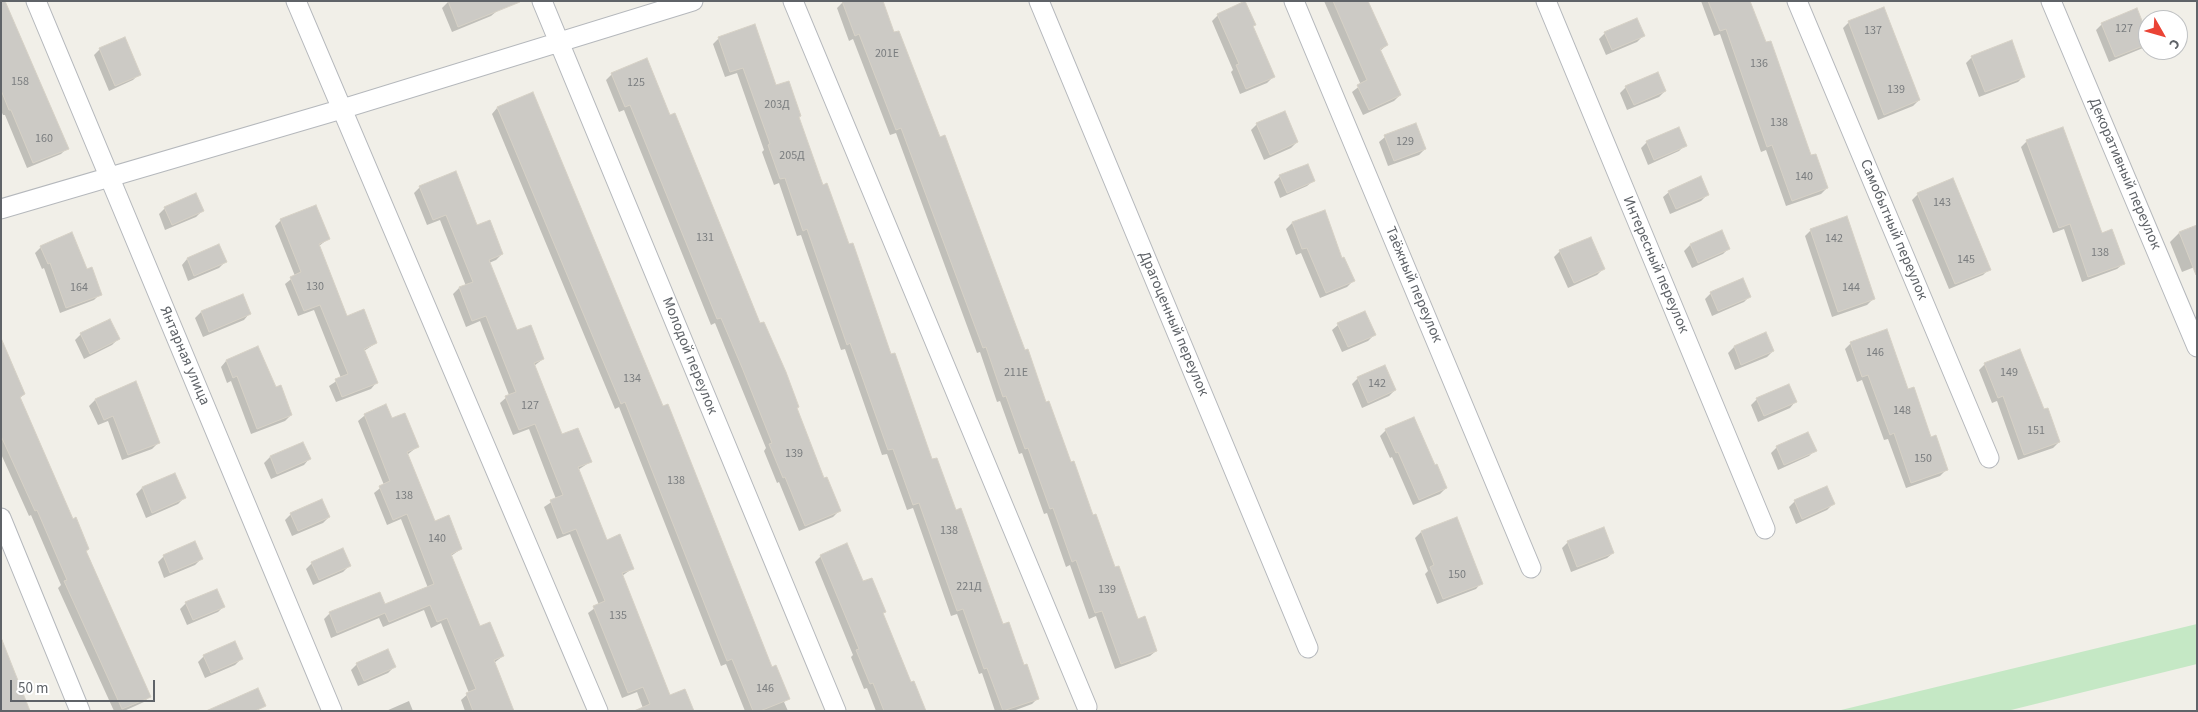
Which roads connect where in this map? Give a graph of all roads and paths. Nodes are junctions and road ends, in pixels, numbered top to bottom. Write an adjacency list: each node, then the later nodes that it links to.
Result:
1 (36, 1): 13 (street, Янтарная улица)
2 (296, 1): 12 (street)
3 (542, 1): 11 (street, Молодой переулок)
4 (694, 1): 11 (street)
5 (792, 1): 21 (street)
6 (1039, 1): 20 (street, Драгоценный переулок)
7 (1294, 1): 19 (street, Таёжный переулок)
8 (1546, 1): 18 (street, Интересный переулок)
9 (1798, 1): 16 (street, Самобытный переулок)
10 (2051, 1): 15 (street, Декоративный переулок)
11 (559, 41): 12 (street); 25 (street, Молодой переулок)
12 (342, 109): 13 (street); 24 (street)
13 (110, 177): 14 (street); 23 (street, Янтарная улица)
14 (1, 210)
15 (2197, 347)
16 (1989, 458)
17 (1, 518): 22 (street)
18 (1765, 529)
19 (1531, 568)
20 (1308, 648)
21 (1088, 707)
22 (80, 711)
23 (332, 711)
24 (598, 711)
25 (836, 711)

